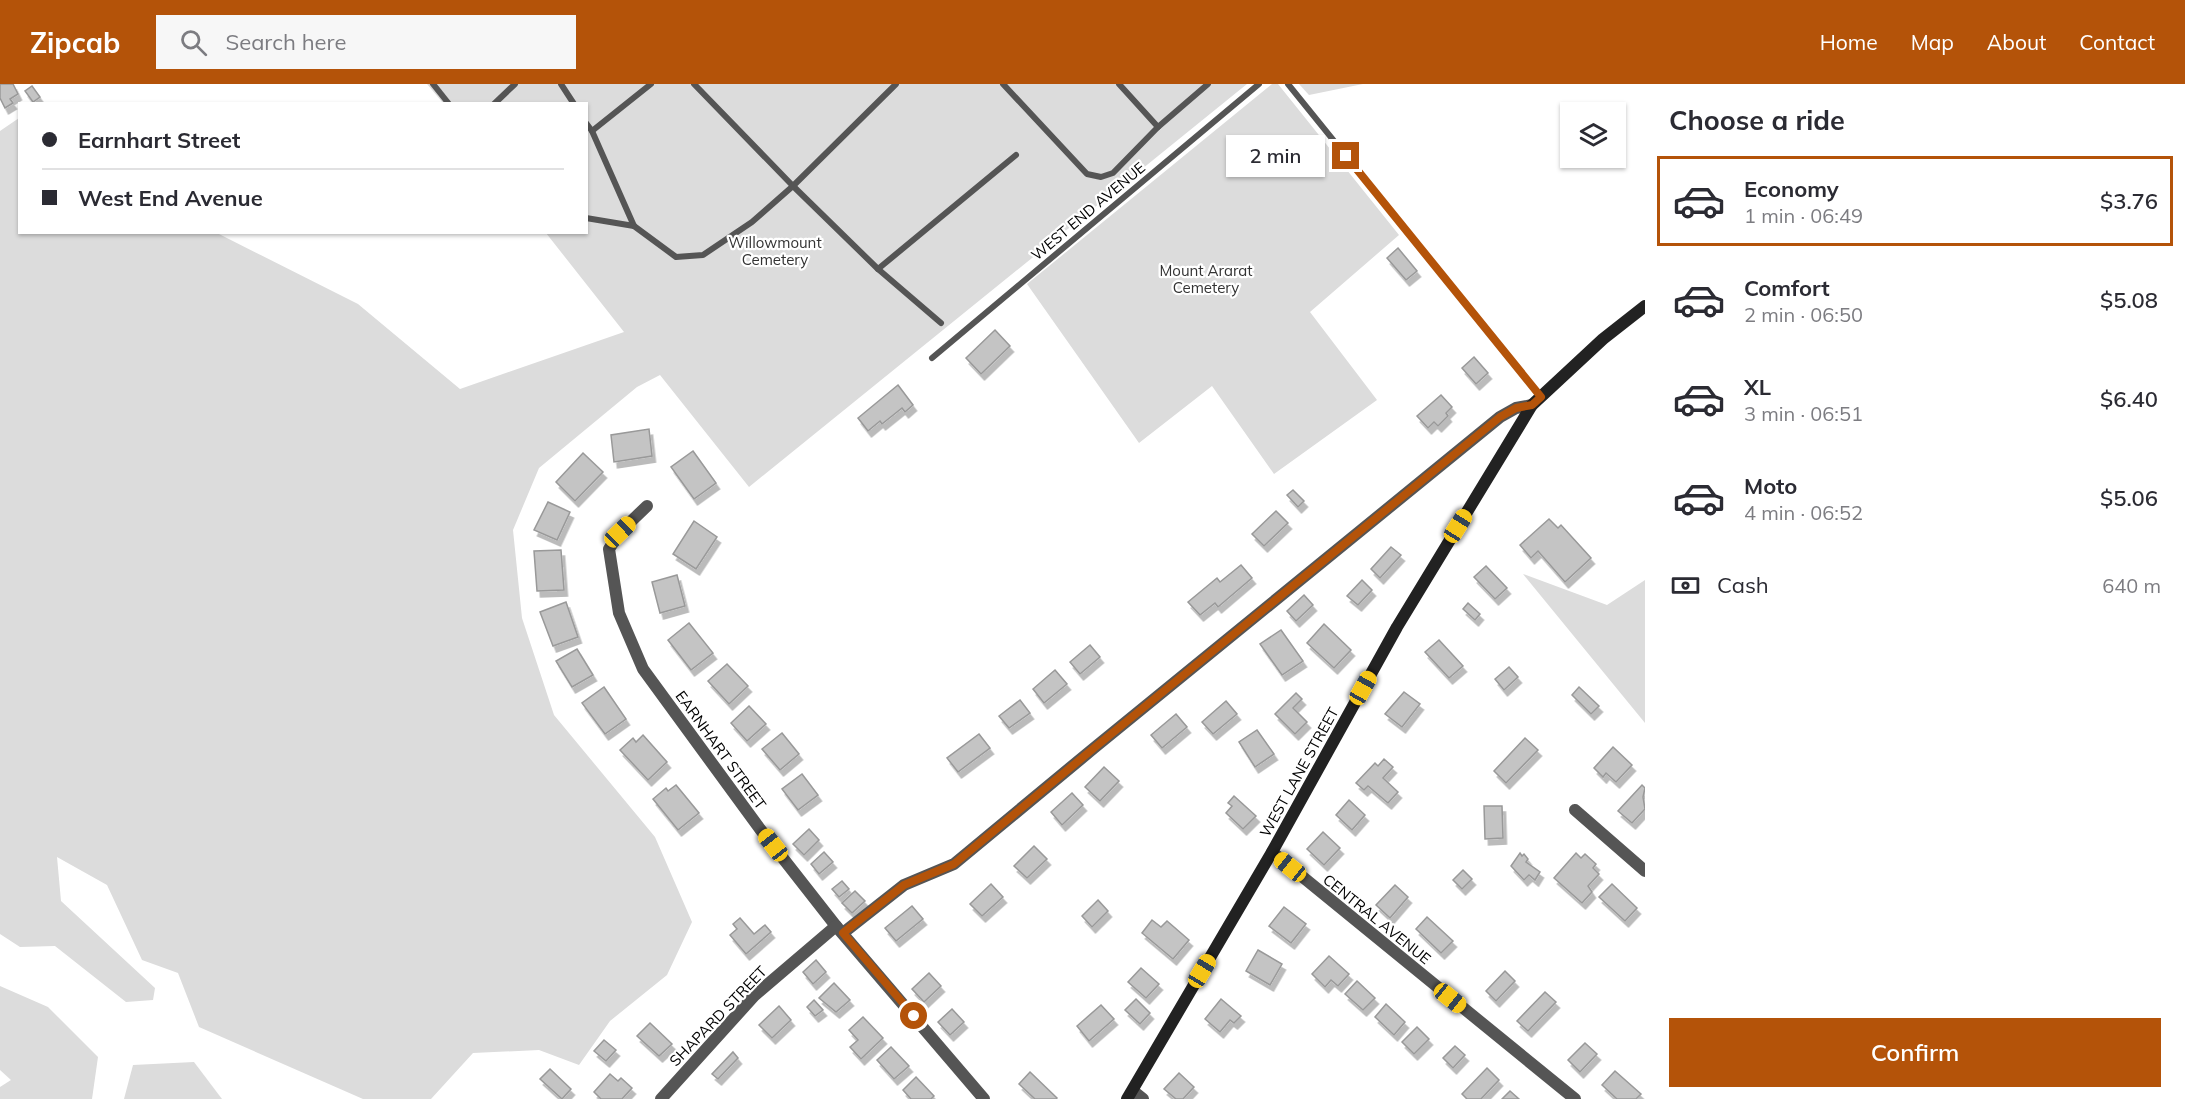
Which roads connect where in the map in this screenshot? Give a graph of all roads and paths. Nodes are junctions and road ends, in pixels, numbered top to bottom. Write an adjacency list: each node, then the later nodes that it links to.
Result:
1 (433, 84): 12 (lane)
2 (515, 84): 13 (lane)
3 (561, 84): 14 (lane)
4 (651, 84): 17 (lane)
5 (694, 84): 19 (lane)
6 (896, 84): 19 (lane)
7 (1003, 84): 16 (lane)
8 (1119, 84): 16 (lane)
9 (1259, 84): 25 (lane, WEST END AVENUE)
10 (1288, 84): 26 (lane)
11 (1203, 86): 16 (lane)
12 (447, 102)
13 (496, 102)
14 (573, 102)
15 (588, 126): 17 (lane)
16 (1158, 127)
17 (592, 131): 21 (lane)
18 (1016, 155): 22 (lane)
19 (793, 186): 21 (lane); 22 (lane)
20 (588, 218): 21 (lane)
21 (634, 226)
22 (878, 269): 24 (lane)
23 (1645, 306): 26 (street, WEST LANE STREET)
24 (941, 323)
25 (932, 358)
26 (1537, 401): 29 (street, WEST LANE STREET); 31 (street, SHAPARD STREET)
27 (647, 506): 31 (street, EARNHART STREET)
28 (1575, 810): 30 (street)
29 (1272, 852): 32 (street, WEST LANE STREET); 36 (street, CENTRAL AVENUE)
30 (1645, 871)
31 (840, 929): 33 (street, SHAPARD STREET); 34 (street, EARNHART STREET)
32 (1130, 1095): 35 (street)
33 (661, 1099)
34 (984, 1099)
35 (1143, 1099)
36 (1575, 1099)

